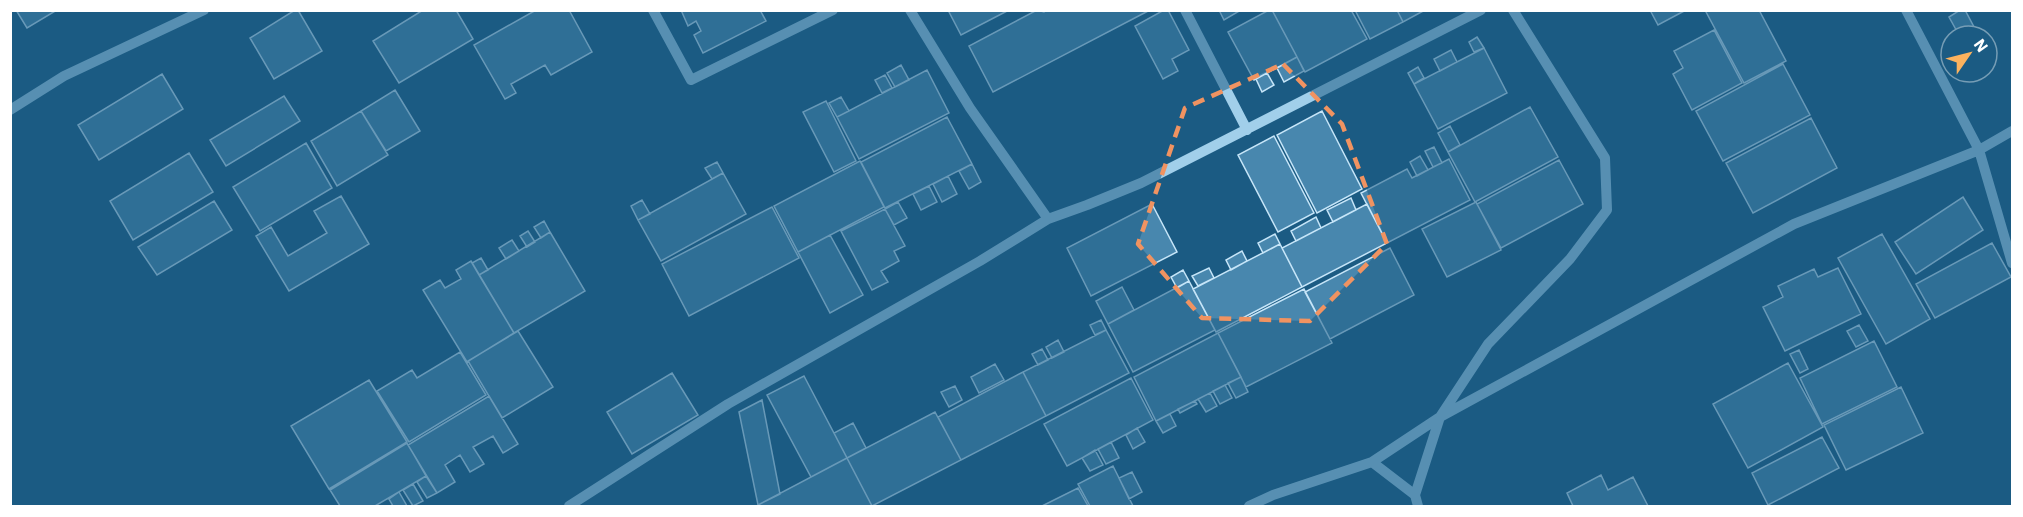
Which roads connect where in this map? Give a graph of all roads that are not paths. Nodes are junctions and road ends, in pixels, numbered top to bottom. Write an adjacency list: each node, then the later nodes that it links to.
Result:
1 (204, 10): 9 (street)
2 (653, 10): 3 (street)
3 (833, 10)
4 (910, 10): 13 (street)
5 (1185, 10): 10 (street)
6 (1481, 10): 10 (street)
7 (1513, 10): 15 (street)
8 (1906, 10): 12 (street)
9 (10, 110)
10 (1246, 130): 13 (street)
11 (2013, 131): 12 (street)
12 (1979, 150): 14 (street); 15 (street)
13 (1048, 219): 18 (street)
14 (2013, 263)
15 (1440, 417): 16 (street); 17 (street)
16 (1372, 462): 17 (street); 19 (street)
17 (1415, 495): 20 (street)
18 (569, 507)
19 (1249, 507)
20 (1418, 507)

